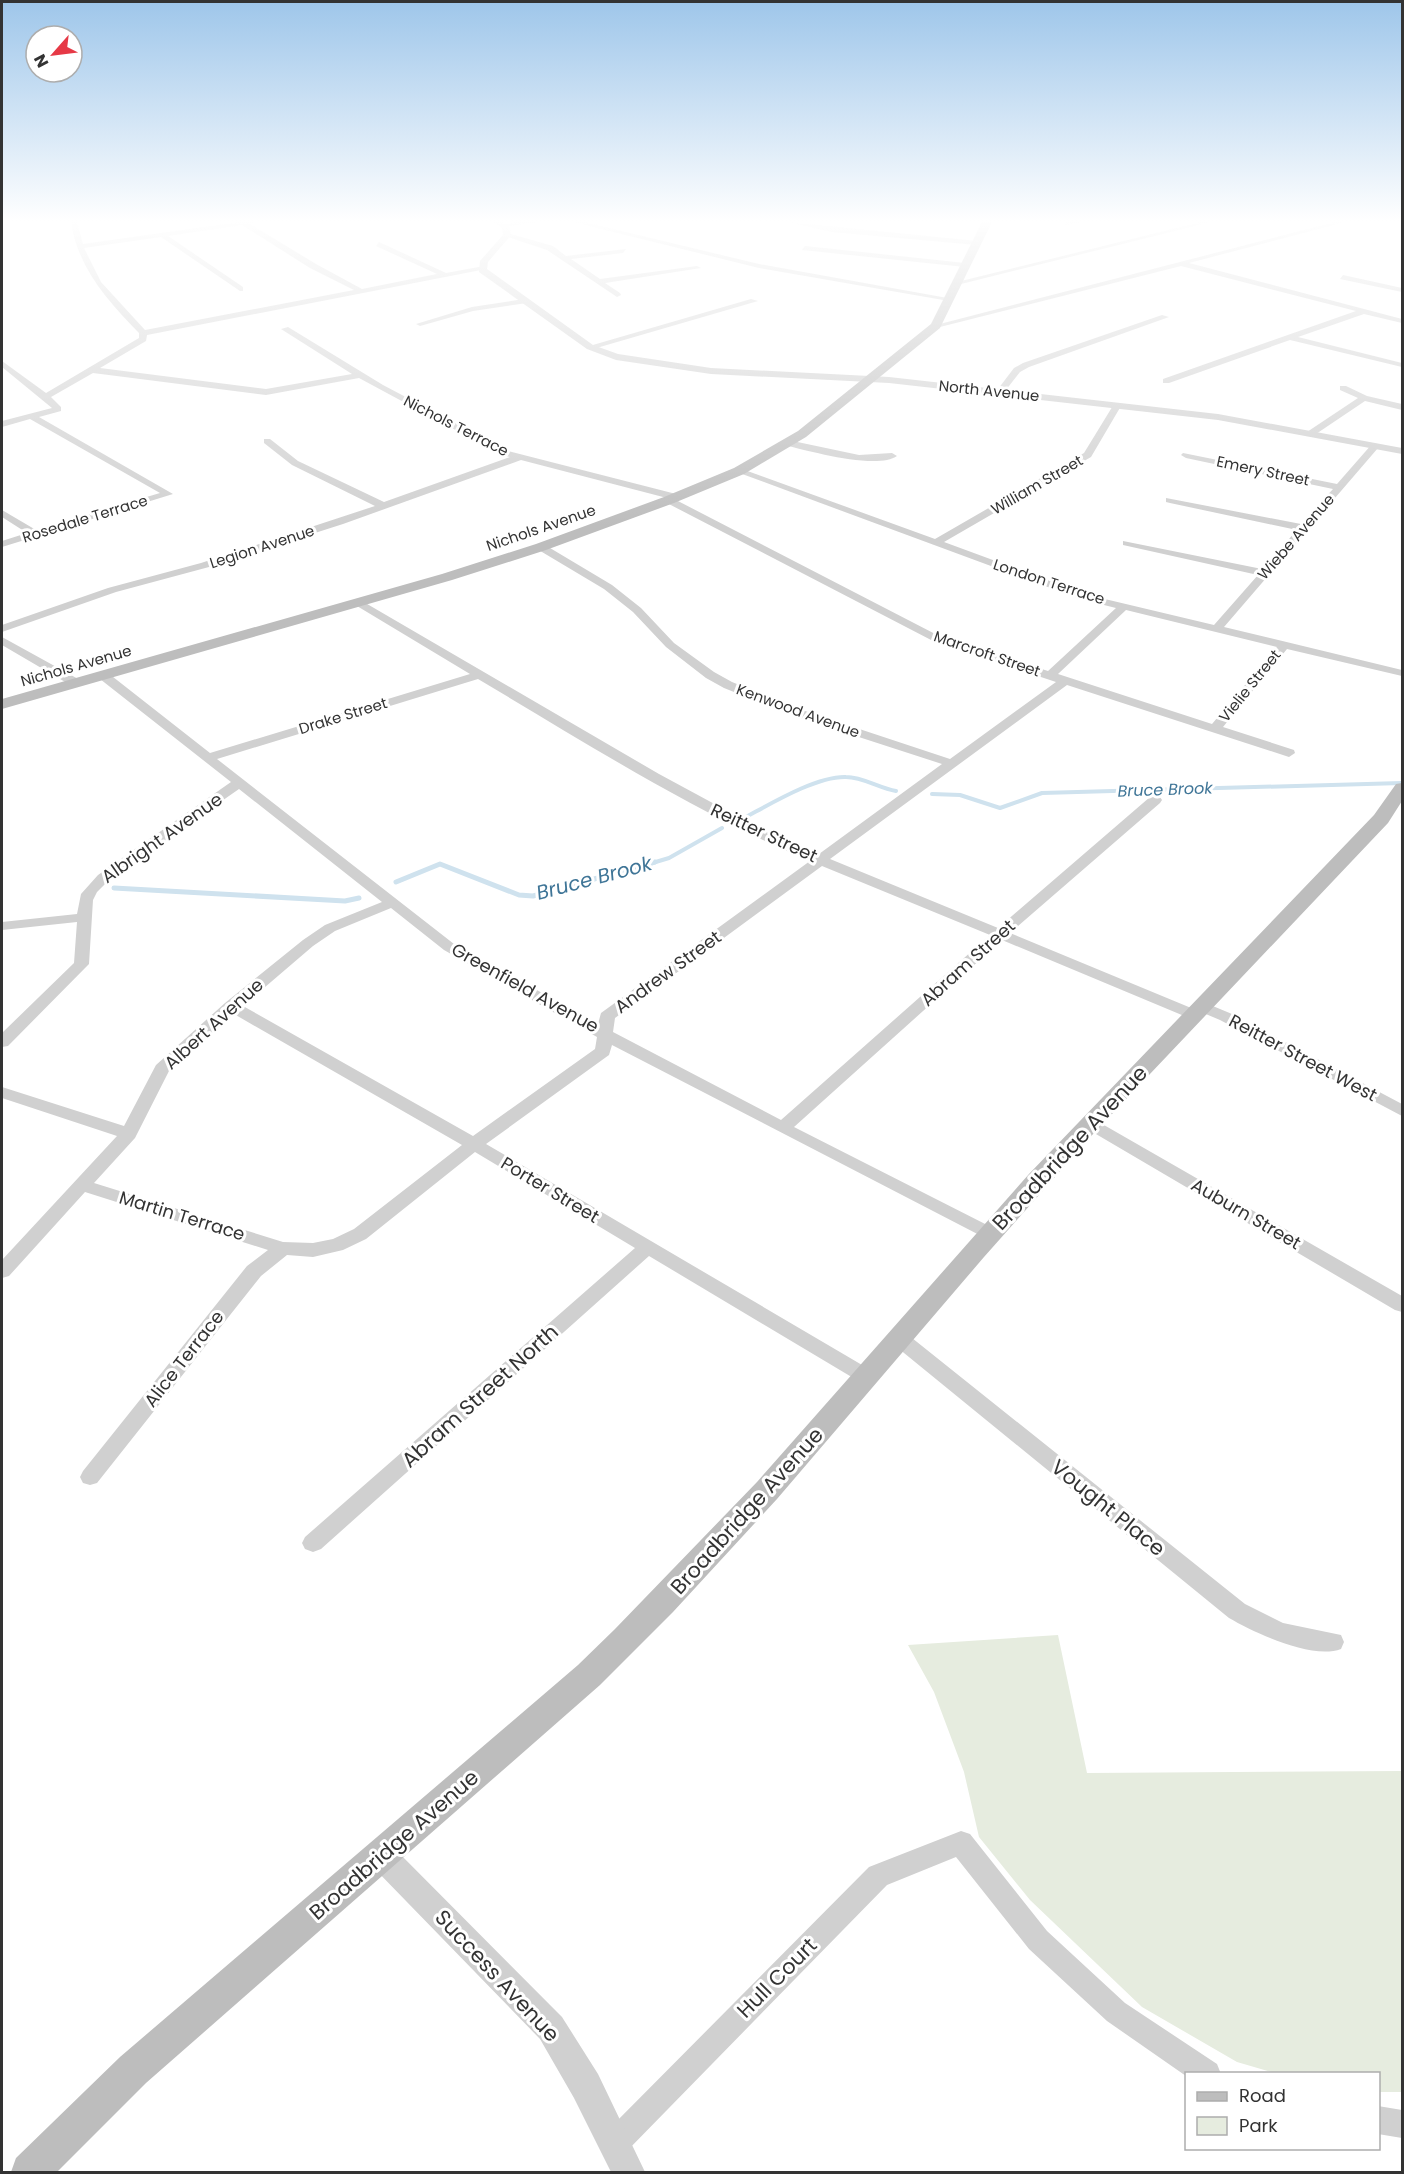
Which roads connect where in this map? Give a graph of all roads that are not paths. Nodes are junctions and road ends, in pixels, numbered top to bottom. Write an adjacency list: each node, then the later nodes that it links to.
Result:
1 (134, 323): 10 (street)
2 (193, 323): 10 (street)
3 (556, 323): 12 (street, North Avenue)
4 (674, 323): 12 (street)
5 (946, 323): 8 (street)
6 (1146, 323): 20 (street)
7 (1327, 323): 11 (street)
8 (936, 326): 17 (main road, Nichols Avenue)
9 (285, 329): 16 (street, Nichols Terrace)
10 (143, 333): 15 (street)
11 (1287, 337): 14 (street); 18 (street)
12 (590, 347): 17 (street, North Avenue)
13 (2, 363): 21 (street)
14 (1402, 365)
15 (92, 370): 16 (street); 21 (street)
16 (359, 375): 36 (street, Nichols Terrace)
17 (873, 379): 20 (street, North Avenue); 31 (main road, Nichols Avenue)
18 (1166, 381)
19 (1343, 388): 22 (street)
20 (999, 393): 23 (street, North Avenue)
21 (46, 397): 25 (street)
22 (1364, 398): 24 (street); 29 (street)
23 (1117, 406): 29 (street, North Avenue); 45 (street, William Street)
24 (1402, 407)
25 (58, 409): 26 (street); 28 (street)
26 (30, 416): 27 (street); 28 (street)
27 (2, 424)
28 (50, 428): 44 (street, Rosedale Terrace)
29 (1311, 434): 32 (street, North Avenue)
30 (267, 441): 41 (street)
31 (788, 443): 35 (street); 37 (main road, Nichols Avenue)
32 (1375, 446): 33 (street, North Avenue); 38 (street, Wiebe Avenue)
33 (1402, 451)
34 (1186, 455): 38 (street, Emery Street)
35 (892, 456)
36 (520, 457): 39 (street, Nichols Terrace); 41 (street, Legion Avenue)
37 (739, 471): 39 (main road, Nichols Avenue); 45 (street, London Terrace)
38 (1339, 487): 43 (street, Wiebe Avenue)
39 (673, 499): 48 (main road, Nichols Avenue); 58 (street, Marcroft Street)
40 (1170, 500): 43 (street)
41 (384, 506): 53 (street, Legion Avenue)
42 (2, 513): 44 (street)
43 (1304, 528): 49 (street, Wiebe Avenue)
44 (35, 534): 47 (street, Rosedale Terrace)
45 (936, 543): 51 (street, London Terrace)
46 (1127, 543): 49 (street)
47 (2, 544)
48 (541, 547): 50 (main road, Nichols Avenue); 66 (street, Kenwood Avenue)
49 (1265, 573): 52 (street, Wiebe Avenue)
50 (358, 603): 57 (street, Reitter Street); 59 (main road, Nichols Avenue)
51 (1124, 606): 52 (street, London Terrace); 58 (street)
52 (1217, 628): 55 (street, London Terrace)
53 (2, 629)
54 (2, 640): 61 (street)
55 (1285, 644): 56 (street, London Terrace); 63 (street, Vielie Street)
56 (1402, 673)
57 (481, 674): 65 (street, Drake Street); 70 (street, Reitter Street)
58 (1051, 675): 60 (street, Marcroft Street)
59 (104, 676): 61 (main road, Nichols Avenue); 65 (street, Greenfield Avenue)
60 (1066, 680): 63 (street, Marcroft Street); 66 (street, Andrew Street)
61 (76, 683): 62 (main road, Nichols Avenue)
62 (2, 704)
63 (1215, 729): 64 (street, Marcroft Street)
64 (1288, 753)
65 (206, 758): 67 (street, Greenfield Avenue)
66 (954, 764): 70 (street, Andrew Street)
67 (239, 783): 71 (street, Greenfield Avenue); 72 (street, Albright Avenue)
68 (1401, 792): 76 (main road, Broadbridge Avenue)
69 (1155, 800): 74 (street, Abram Street)
70 (821, 860): 74 (street, Reitter Street); 77 (street, Andrew Street)
71 (394, 902): 75 (street, Albert Avenue); 77 (street, Greenfield Avenue)
72 (86, 917): 73 (street); 78 (street, Albright Avenue)
73 (2, 926)
74 (999, 935): 76 (street, Reitter Street); 82 (street, Abram Street)
75 (231, 1005): 83 (street, Albert Avenue); 84 (street, Porter Street)
76 (1198, 1011): 80 (street, Reitter Street West); 81 (main road, Broadbridge Avenue)
77 (604, 1033): 82 (street, Greenfield Avenue); 84 (street, Andrew Street)
78 (2, 1042)
79 (2, 1092): 83 (street)
80 (1402, 1111)
81 (1090, 1124): 86 (main road, Broadbridge Avenue); 90 (street, Auburn Street)
82 (783, 1128): 86 (street, Greenfield Avenue)
83 (129, 1134): 85 (street, Albert Avenue)
84 (474, 1144): 87 (street, Andrew Street); 88 (street, Porter Street)
85 (81, 1185): 87 (street, Martin Terrace); 89 (street, Albert Avenue)
86 (989, 1234): 91 (main road, Broadbridge Avenue)
87 (284, 1248): 93 (street, Alice Terrace)
88 (646, 1248): 92 (street, Porter Street); 94 (street, Abram Street North)
89 (2, 1271)
90 (1402, 1305)
91 (900, 1339): 92 (main road, Broadbridge Avenue); 95 (street, Vought Place)
92 (867, 1377): 96 (main road, Broadbridge Avenue)
93 (90, 1477)
94 (313, 1543)
95 (1333, 1642)
96 (382, 1856): 100 (street, Success Avenue); 101 (main road, Broadbridge Avenue)
97 (1206, 2072): 100 (street, Hull Court)
98 (1380, 2121): 99 (street)
99 (1402, 2124)
100 (614, 2144): 102 (street, Success Avenue)
101 (30, 2172)
102 (628, 2172)

